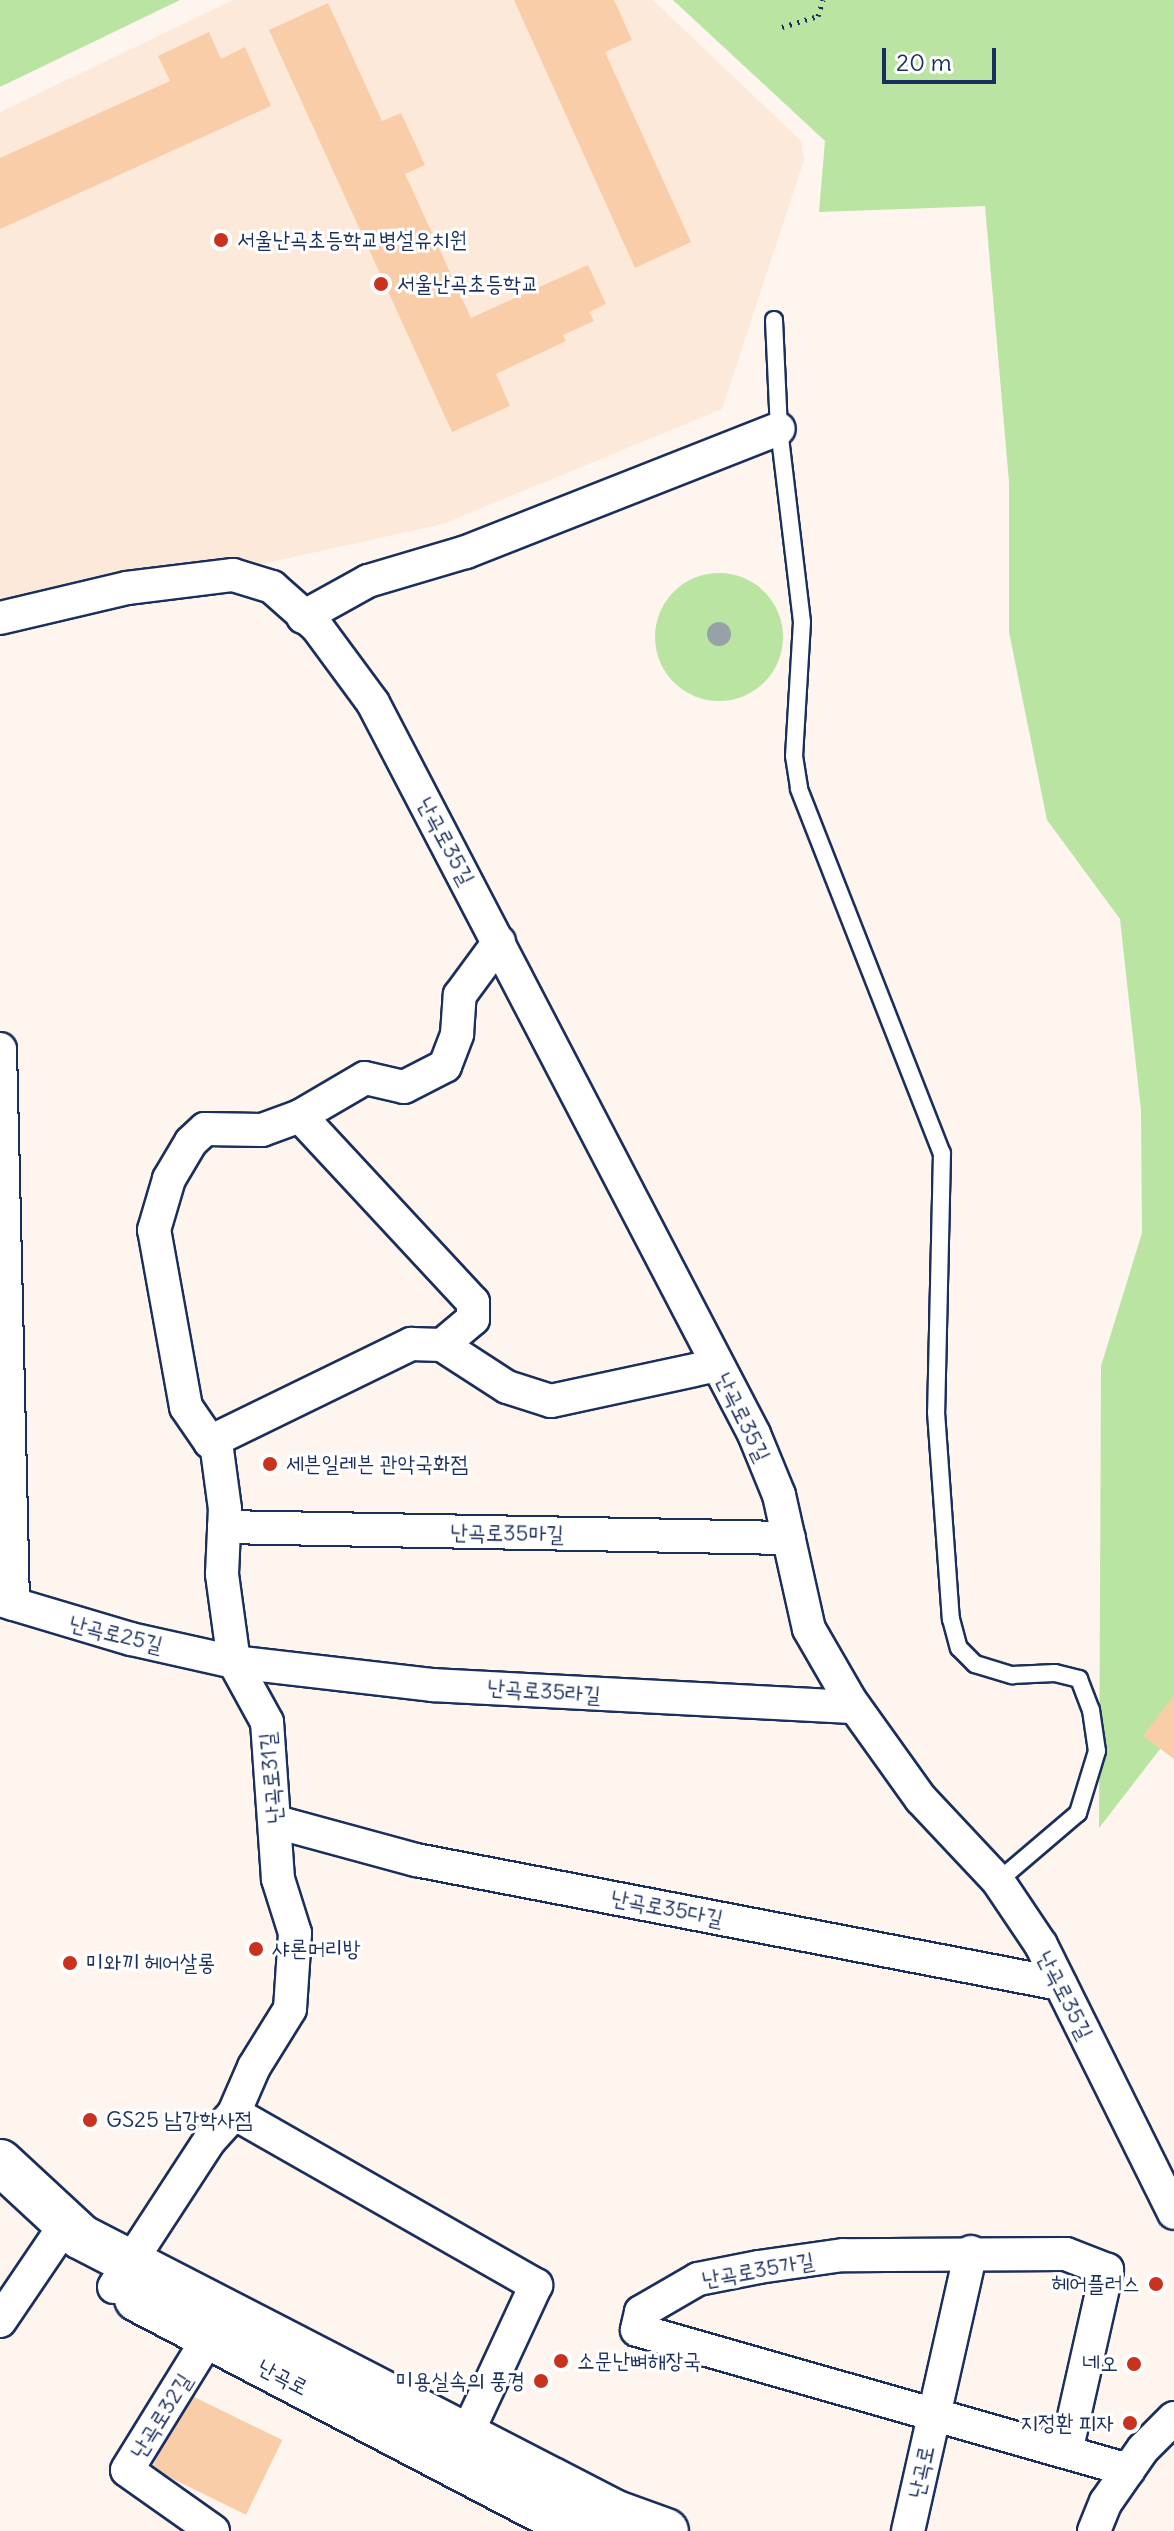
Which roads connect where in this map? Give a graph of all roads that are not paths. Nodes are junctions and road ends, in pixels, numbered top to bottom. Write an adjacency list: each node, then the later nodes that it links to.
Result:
1 (774, 320): 2 (lane)
2 (779, 429): 3 (street); 17 (lane)
3 (303, 617): 4 (street, 난곡로35길); 5 (street, 난곡로35길)
4 (0, 618)
5 (499, 942): 7 (street, 난곡로31길); 9 (street, 난곡로35길)
6 (0, 1049): 13 (street)
7 (300, 1116): 8 (street); 10 (street, 난곡로31길)
8 (442, 1345): 9 (street); 10 (street)
9 (717, 1365): 12 (street, 난곡로35길)
10 (210, 1442): 11 (street, 난곡로31길)
11 (224, 1527): 12 (street, 난곡로35마길); 14 (street, 난곡로31길)
12 (789, 1538): 15 (street, 난곡로35길)
13 (7, 1602): 14 (street, 난곡로25길)
14 (234, 1662): 15 (street, 난곡로35라길); 16 (street, 난곡로31길)
15 (854, 1707): 17 (street, 난곡로35길)
16 (276, 1822): 18 (street, 난곡로35다길); 19 (street, 난곡로31길)
17 (998, 1881): 18 (street, 난곡로35길)
18 (1060, 1984): 22 (street, 난곡로35길)
19 (234, 2113): 25 (street, 난곡로31길); 30 (street)
20 (0, 2162): 23 (main road, 난곡로)
21 (0, 2201): 23 (main road, 난곡로)
22 (1174, 2213)
23 (56, 2237): 25 (main road, 난곡로); 26 (street)
24 (971, 2252): 28 (street); 28 (street, 난곡로35가길); 31 (street, 난곡로35가길)
25 (121, 2274): 27 (main road, 난곡로)
26 (0, 2321)
27 (217, 2326): 30 (main road, 난곡로); 33 (street, 난곡로32길); 34 (main road, 난곡로)
28 (934, 2413): 31 (street, 난곡로35가길); 36 (street, 난곡로)
29 (1171, 2427): 32 (street)
30 (466, 2436): 35 (main road, 난곡로)
31 (1066, 2452): 32 (street, 난곡로35가길)
32 (1128, 2470): 37 (street)
33 (213, 2531)
34 (581, 2531)
35 (666, 2531)
36 (908, 2531)
37 (1094, 2531)

